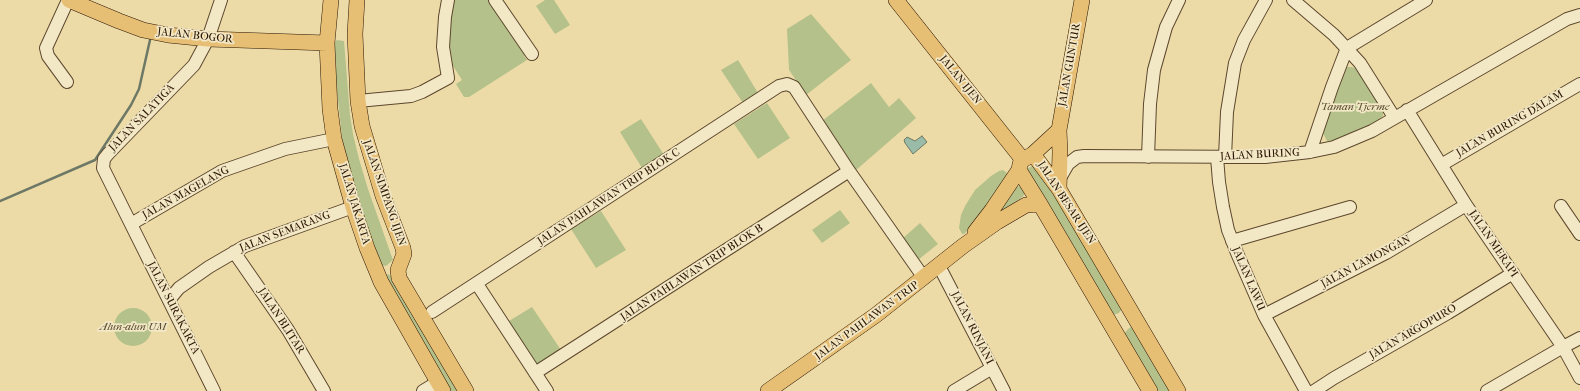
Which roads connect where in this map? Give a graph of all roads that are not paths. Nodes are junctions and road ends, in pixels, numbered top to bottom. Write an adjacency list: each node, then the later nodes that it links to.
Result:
1 (69, 0): 14 (main road, JALAN BOGOR); 18 (street)
2 (221, 0): 14 (street, JALAN SALATIGA)
3 (331, 0): 15 (main road, JALAN JAKARTA)
4 (356, 0): 20 (main road, JALAN SIMPANG IJEN)
5 (448, 0): 20 (street)
6 (495, 0): 17 (street)
7 (896, 0): 28 (main road, JALAN IJEN)
8 (1082, 0): 23 (main road, JALAN GUNTUR)
9 (1179, 0): 26 (street)
10 (1266, 0): 27 (street, JALAN LAWU)
11 (1294, 0): 16 (street)
12 (1426, 0): 16 (street)
13 (1580, 15): 21 (street, JALAN BURING)
14 (208, 39): 15 (main road, JALAN BOGOR); 37 (street, JALAN SALATIGA)
15 (327, 43): 24 (main road, JALAN JAKARTA)
16 (1346, 48): 22 (street); 25 (street)
17 (532, 54)
18 (67, 82)
19 (1580, 84): 29 (street, JALAN BURING DALAM)
20 (358, 101): 42 (main road, JALAN SIMPANG IJEN)
21 (1407, 110): 22 (street, JALAN BURING); 29 (street, JALAN MERAPI)
22 (1394, 117): 25 (street, JALAN BURING)
23 (1059, 130): 28 (main road, JALAN PAHLAWAN TRIP); 31 (main road, JALAN GUNTUR)
24 (334, 139): 35 (main road, JALAN JAKARTA); 37 (street, JALAN MAGELANG)
25 (1310, 152): 27 (street, JALAN BURING)
26 (1148, 157): 27 (street, JALAN BURING); 31 (street, JALAN BURING)
27 (1221, 157): 39 (street, JALAN LAWU)
28 (1025, 161): 31 (main road, JALAN BESAR IJEN); 32 (main road, JALAN BESAR IJEN); 40 (main road, JALAN PAHLAWAN TRIP)
29 (1441, 165): 33 (street, JALAN MERAPI)
30 (849, 171): 46 (street); 47 (street, JALAN PAHLAWAN TRIP BLOK C); 56 (street, JALAN PAHLAWAN TRIP BLOK B)
31 (1060, 184): 50 (main road, JALAN BESAR IJEN)
32 (1040, 204): 40 (main road, JALAN PAHLAWAN TRIP); 52 (main road, JALAN BESAR IJEN)
33 (1466, 205): 44 (street, JALAN MERAPI); 51 (street, JALAN LAMONGAN)
34 (1560, 206): 38 (street)
35 (353, 207): 41 (street, JALAN SEMARANG); 45 (main road, JALAN JAKARTA)
36 (1350, 207): 39 (street)
37 (131, 224): 48 (street, JALAN SURAKARTA)
38 (1580, 234)
39 (1232, 241): 51 (street, JALAN LAWU)
40 (963, 246): 43 (main road, JALAN PAHLAWAN TRIP)
41 (234, 252): 48 (street, JALAN SEMARANG); 60 (street, JALAN BLITAR)
42 (400, 262): 45 (main road); 62 (main road, JALAN SIMPANG IJEN)
43 (939, 266): 46 (main road, JALAN PAHLAWAN TRIP); 55 (street, JALAN RINJANI)
44 (1513, 273): 54 (street, JALAN MERAPI); 70 (street, JALAN ARGOPURO)
45 (378, 275): 58 (main road, JALAN JAKARTA)
46 (924, 278): 64 (main road, JALAN PAHLAWAN TRIP)
47 (477, 284): 49 (street, JALAN PAHLAWAN TRIP BLOK C); 56 (street)
48 (167, 295): 59 (street, JALAN SURAKARTA)
49 (432, 312)
50 (1133, 313): 52 (main road); 68 (main road, JALAN BESAR IJEN)
51 (1264, 315): 69 (street, JALAN LAWU)
52 (1111, 326): 67 (main road, JALAN BESAR IJEN)
53 (1580, 338): 54 (street)
54 (1562, 346): 57 (street, JALAN MERAPI); 71 (street)
55 (992, 368): 65 (street); 66 (street, JALAN RINJANI)
56 (535, 373): 63 (street)
57 (1580, 378)
58 (441, 386): 61 (street)
59 (214, 391)
60 (324, 391)
61 (423, 391)
62 (466, 391)
63 (547, 391)
64 (768, 391)
65 (954, 391)
66 (1004, 391)
67 (1150, 391)
68 (1178, 391)
69 (1306, 391)
70 (1314, 391)
71 (1487, 391)

